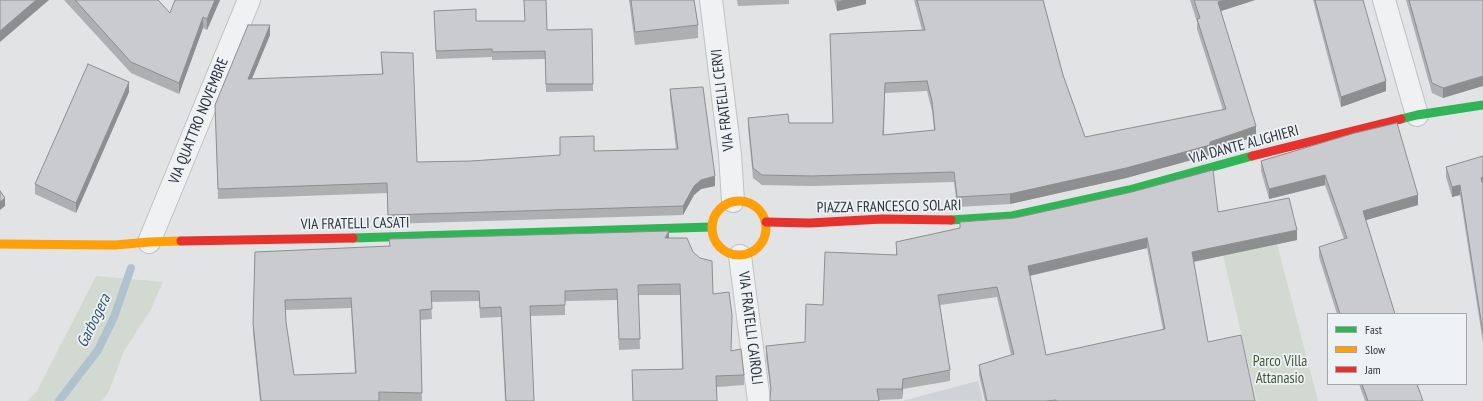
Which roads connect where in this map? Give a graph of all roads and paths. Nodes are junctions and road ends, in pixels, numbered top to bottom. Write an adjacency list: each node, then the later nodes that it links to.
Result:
1 (248, 0): 10 (street, VIA QUATTRO NOVEMBRE)
2 (712, 0): 6 (street, VIA FRATELLI CERVI)
3 (1384, 0): 5 (street)
4 (1483, 104): 5 (street, VIA DANTE ALIGHIERI)
5 (1417, 115): 7 (street, VIA DANTE ALIGHIERI)
6 (733, 201): 8 (street); 9 (street)
7 (1012, 216): 8 (street, PIAZZA FRANCESCO SOLARI)
8 (766, 222): 12 (street)
9 (711, 227): 10 (street, VIA FRATELLI CASATI); 12 (street)
10 (149, 242): 11 (street, VIA FRATELLI CASATI)
11 (0, 244)
12 (740, 256): 13 (street, VIA FRATELLI CAIROLI)
13 (759, 401)

